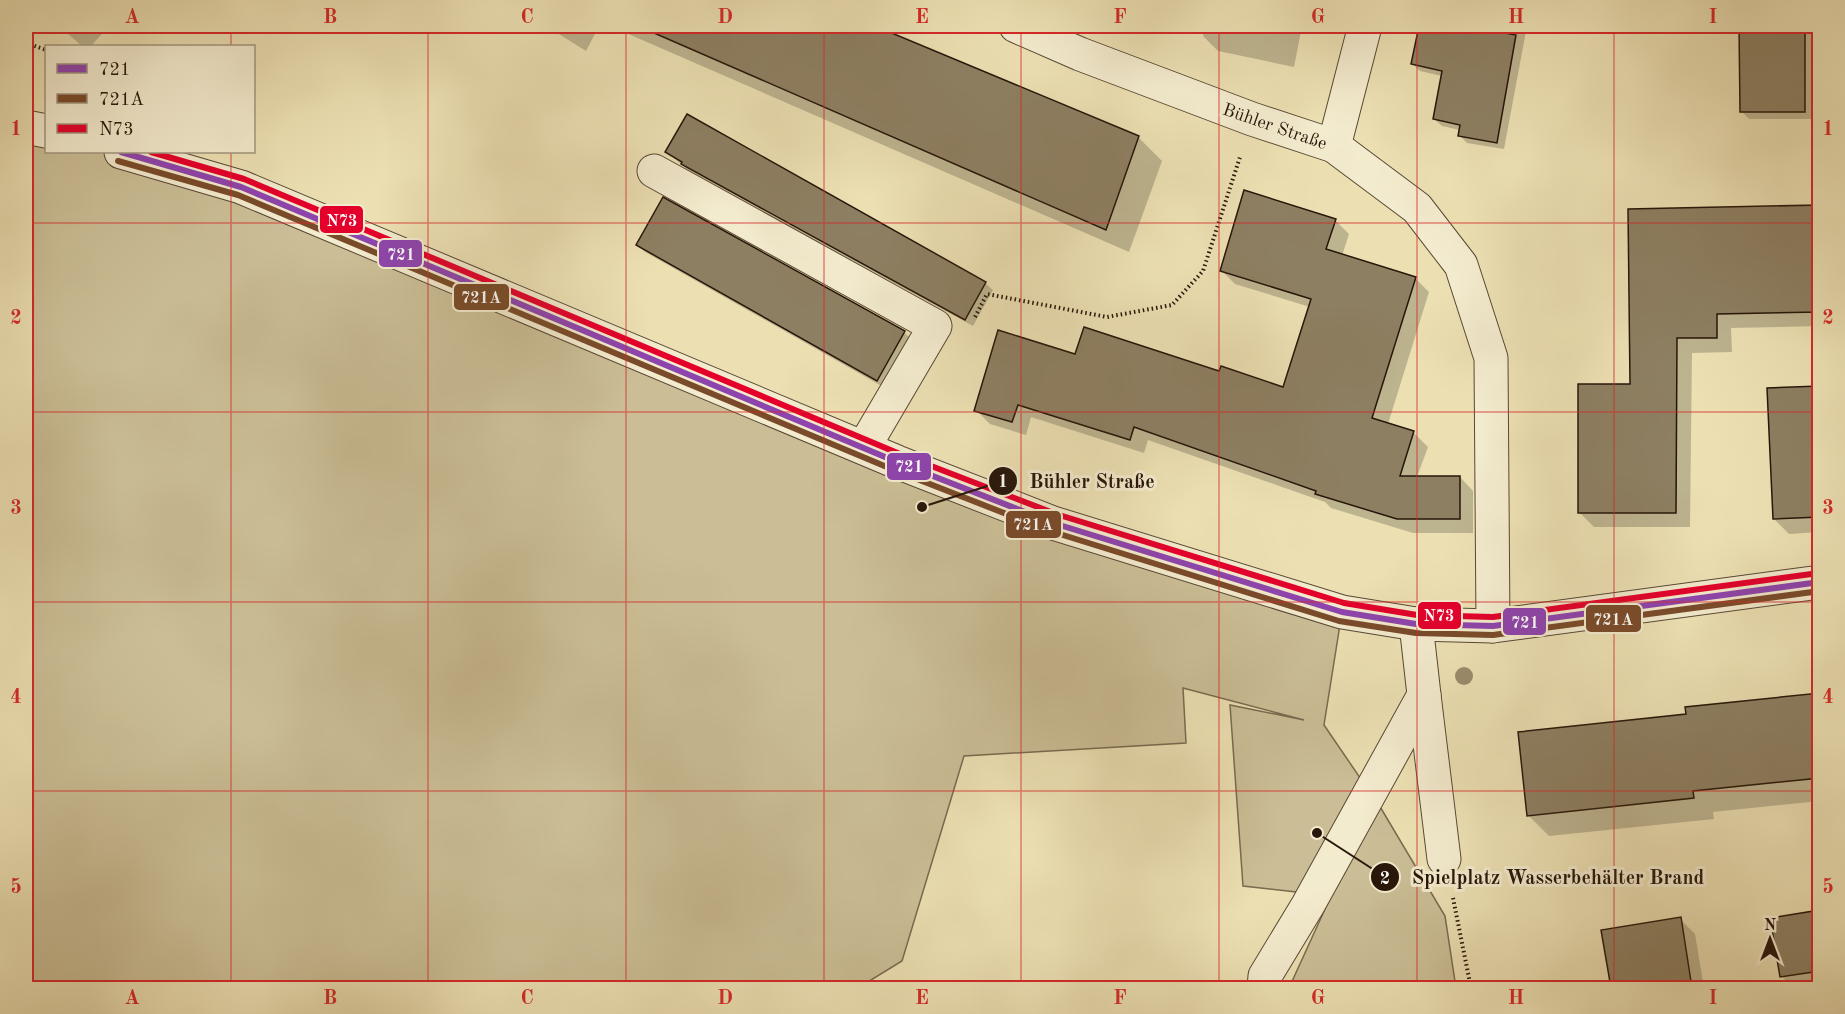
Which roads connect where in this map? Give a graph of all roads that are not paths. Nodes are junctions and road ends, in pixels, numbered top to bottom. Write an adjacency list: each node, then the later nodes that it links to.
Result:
1 (1016, 26): 5 (street, Bühler Straße)
2 (1365, 26): 5 (street)
3 (26, 127): 4 (street)
4 (45, 131)
5 (1334, 146): 11 (street, Bühler Straße)
6 (124, 153): 8 (street)
7 (654, 171): 8 (street)
8 (864, 447): 10 (street)
9 (1820, 582): 11 (street)
10 (1416, 624): 11 (street); 12 (street)
11 (1493, 626)
12 (1424, 694): 13 (street); 14 (street)
13 (1444, 859)
14 (1264, 988)

